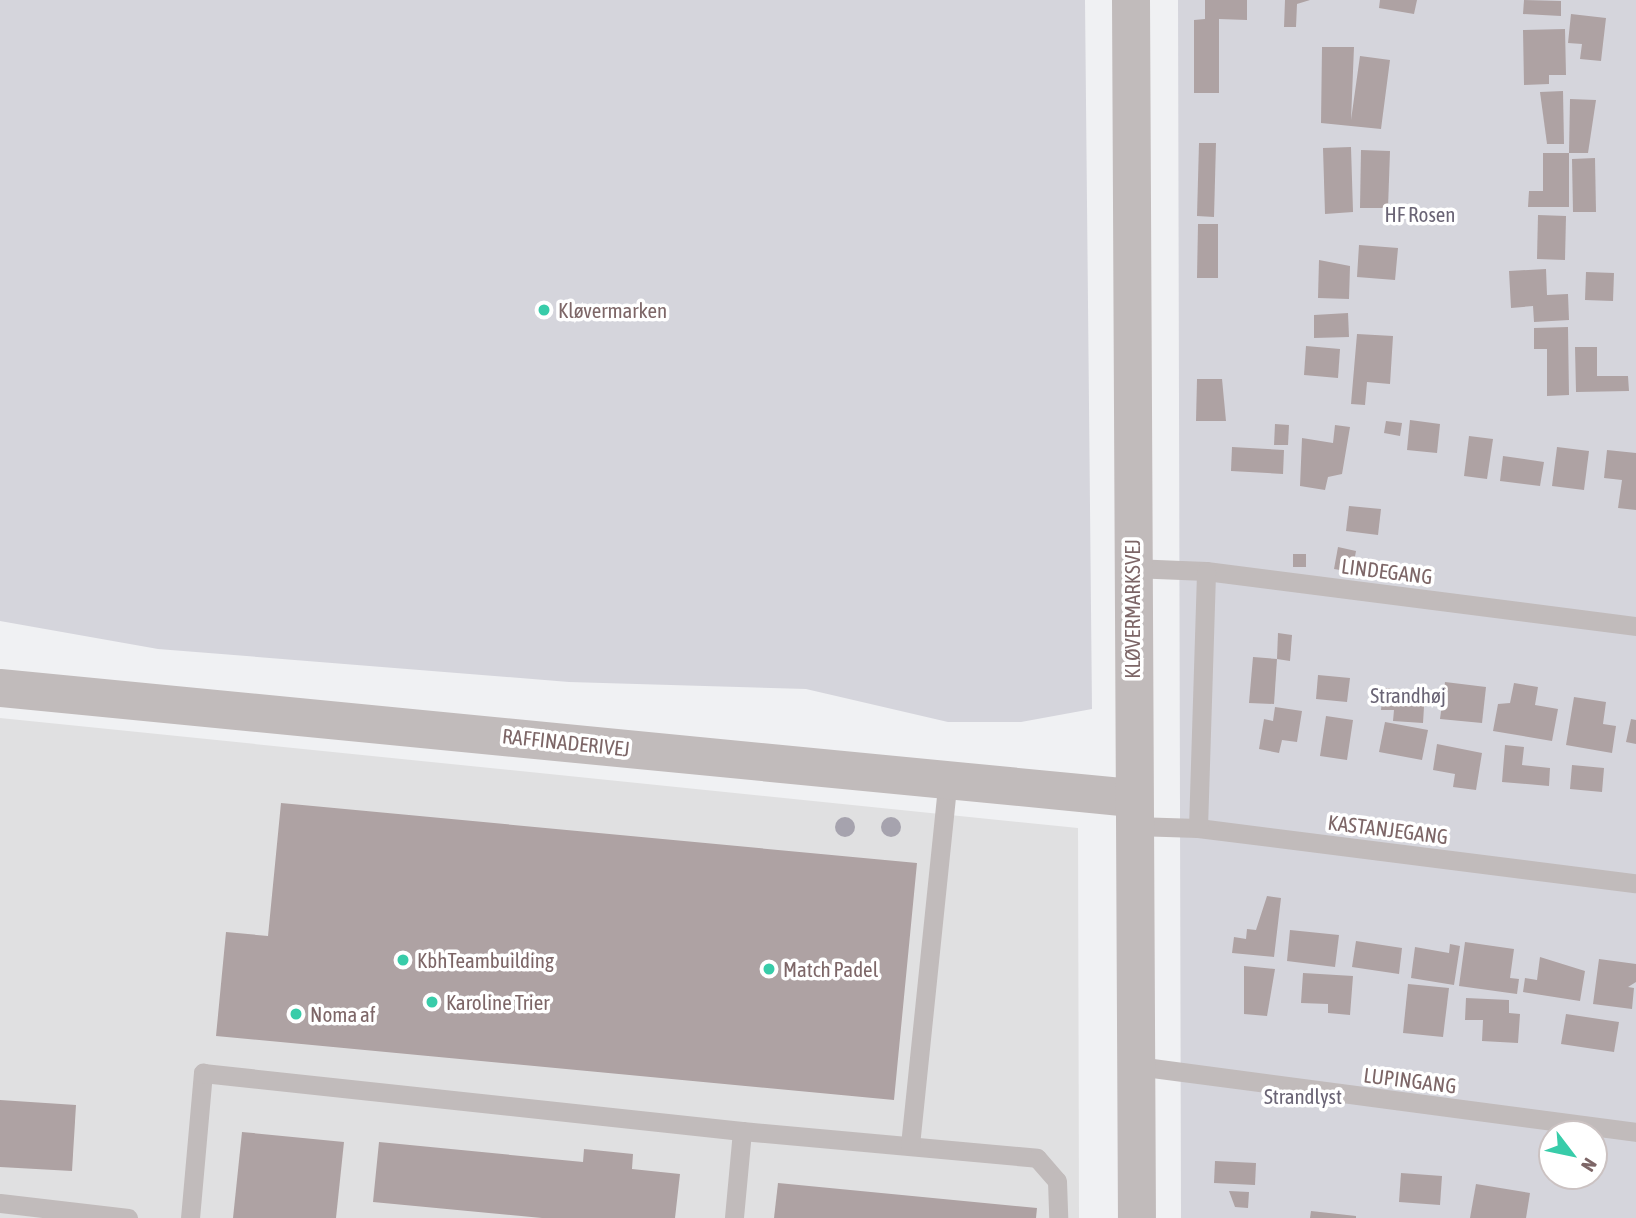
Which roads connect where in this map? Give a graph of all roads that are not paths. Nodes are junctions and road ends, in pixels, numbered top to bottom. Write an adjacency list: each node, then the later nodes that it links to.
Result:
1 (1131, 0): 2 (street, KLØVERMARKSVEJ)
2 (1132, 568): 3 (lane, LINDEGANG); 7 (street, KLØVERMARKSVEJ)
3 (1206, 571): 4 (lane, LINDEGANG); 8 (lane)
4 (1636, 626)
5 (0, 688): 6 (street, RAFFINADERIVEJ)
6 (947, 780): 7 (street, RAFFINADERIVEJ); 13 (lane)
7 (1133, 812): 8 (lane, KASTANJEGANG); 10 (street, KLØVERMARKSVEJ)
8 (1198, 828): 9 (lane, KASTANJEGANG)
9 (1636, 883)
10 (1137, 1066): 12 (lane, LUPINGANG); 19 (street, KLØVERMARKSVEJ)
11 (743, 1131): 13 (lane); 16 (lane); 17 (lane)
12 (1636, 1132)
13 (910, 1145): 18 (lane)
14 (0, 1203): 15 (lane)
15 (128, 1218)
16 (190, 1218)
17 (734, 1218)
18 (1058, 1218)
19 (1137, 1218)

